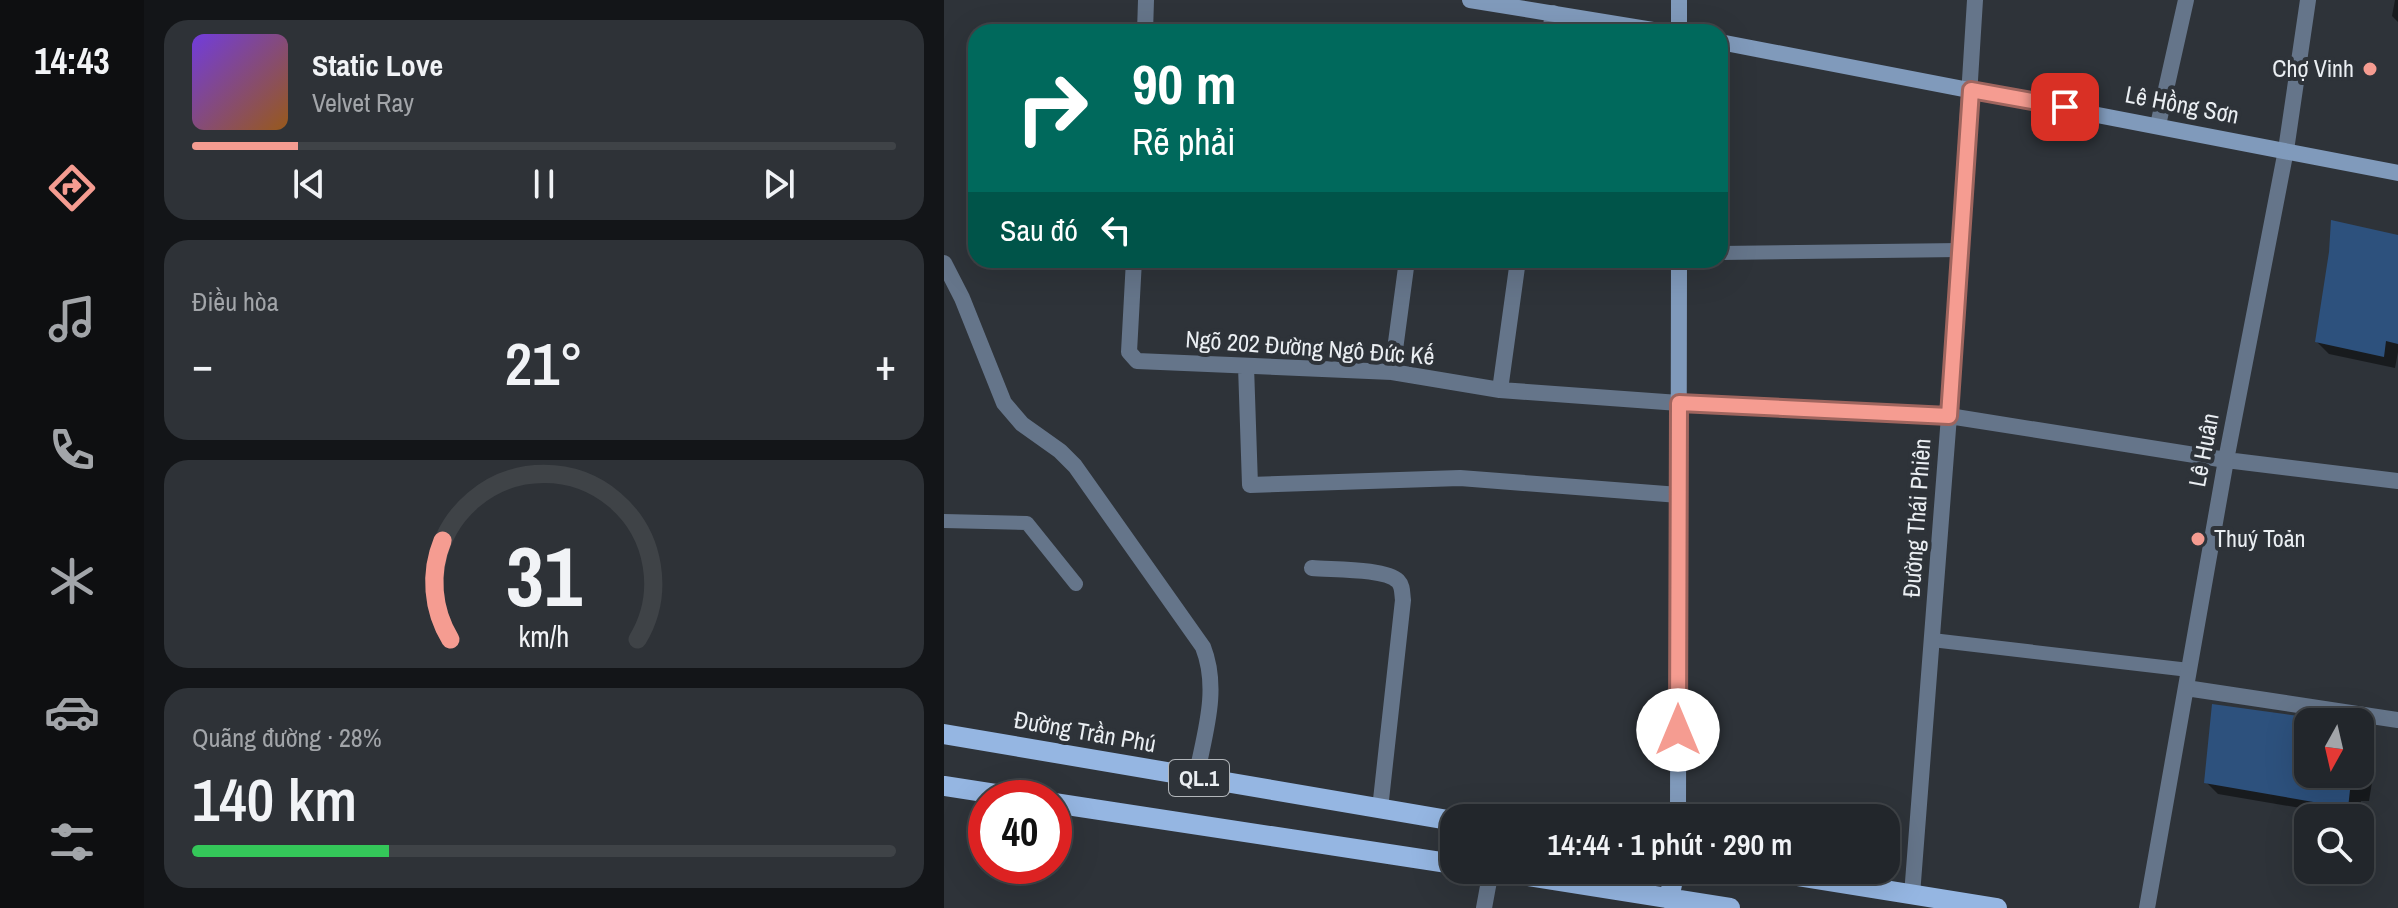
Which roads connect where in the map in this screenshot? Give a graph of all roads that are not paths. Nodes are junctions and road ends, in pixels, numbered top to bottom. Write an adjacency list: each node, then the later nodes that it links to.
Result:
1 (1146, 0): 8 (street)
2 (1470, 0): 7 (street)
3 (1679, 0): 11 (street)
4 (1975, 0): 13 (street, Đường Thái Phiên)
5 (2186, 0): 14 (street)
6 (2308, 0): 15 (street, Lê Huân)
7 (1553, 13): 9 (street); 10 (street)
8 (1145, 24)
9 (1551, 24)
10 (1618, 24)
11 (1679, 24)
12 (1728, 44): 13 (street, Lê Hồng Sơn)
13 (1971, 90): 14 (street, Lê Hồng Sơn); 17 (street, Đường Thái Phiên)
14 (2158, 125): 15 (street, Lê Hồng Sơn)
15 (2286, 150): 16 (street, Lê Hồng Sơn); 29 (street, Lê Huân)
16 (2398, 173)
17 (1960, 250): 18 (lane); 28 (street, Đường Thái Phiên)
18 (1728, 253)
19 (944, 263): 40 (street)
20 (1134, 268): 24 (street, Ngõ 202 Đường Ngô Đức Kế)
21 (1406, 268): 25 (street)
22 (1517, 268): 26 (street)
23 (1679, 268): 27 (street)
24 (1246, 366): 25 (street, Ngõ 202 Đường Ngô Đức Kế); 31 (street)
25 (1392, 372): 26 (street, Ngõ 202 Đường Ngô Đức Kế)
26 (1500, 390): 27 (street, Ngõ 202 Đường Ngô Đức Kế)
27 (1679, 403): 28 (street, Ngõ 202 Đường Ngô Đức Kế); 31 (street)
28 (1949, 416): 29 (street, Ngõ 202 Đường Ngô Đức Kế); 35 (street, Đường Thái Phiên)
29 (2226, 460): 30 (street, Ngõ 202 Đường Ngô Đức Kế); 36 (street, Lê Huân)
30 (2398, 481)
31 (1679, 495): 43 (street)
32 (944, 521): 34 (lane)
33 (1312, 568): 45 (street)
34 (1076, 584)
35 (1932, 640): 36 (lane); 53 (street, Đường Thái Phiên)
36 (2189, 670): 37 (street, Lê Huân)
37 (2186, 688): 38 (street); 57 (street, Lê Huân)
38 (2398, 720)
39 (944, 734): 40 (main road, Đường Trần Phú / QL.1)
40 (1196, 778): 45 (main road, Đường Trần Phú / QL.1)
41 (944, 786): 42 (main road)
42 (968, 790)
43 (1678, 804)
44 (1072, 806): 47 (main road, QL.1)
45 (1380, 809): 46 (main road, Đường Trần Phú / QL.1)
46 (1440, 819)
47 (1440, 862)
48 (1488, 884): 54 (street)
49 (1577, 884): 52 (main road)
50 (1672, 884): 52 (main road)
51 (1826, 884): 53 (main road)
52 (1669, 899): 55 (main road)
53 (1911, 902): 56 (main road)
54 (1484, 908)
55 (1730, 908)
56 (1997, 908)
57 (2147, 908)

